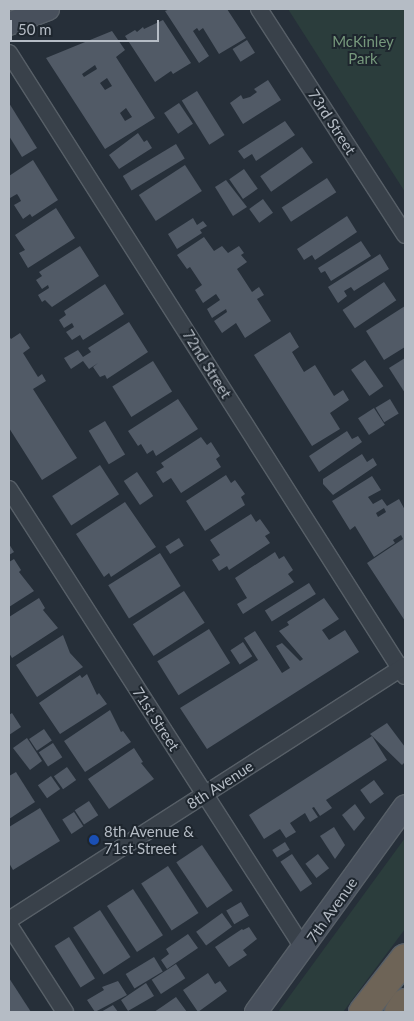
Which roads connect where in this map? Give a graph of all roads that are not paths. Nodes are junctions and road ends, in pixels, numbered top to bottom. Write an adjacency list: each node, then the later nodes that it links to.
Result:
1 (48, 9): 3 (main road)
2 (259, 9): 5 (street, 73rd Street)
3 (9, 24)
4 (9, 53): 7 (street, 72nd Street)
5 (405, 235)
6 (9, 490): 8 (street, 71st Street)
7 (404, 670): 8 (street, 8th Avenue)
8 (204, 795): 10 (street, 8th Avenue); 12 (street, 71st Street)
9 (405, 806): 12 (main road, 7th Avenue)
10 (9, 920)
11 (9, 925): 14 (street)
12 (304, 949): 15 (main road, 7th Avenue)
13 (405, 958): 16 (highway)
14 (65, 1012)
15 (256, 1012)
16 (364, 1012)

